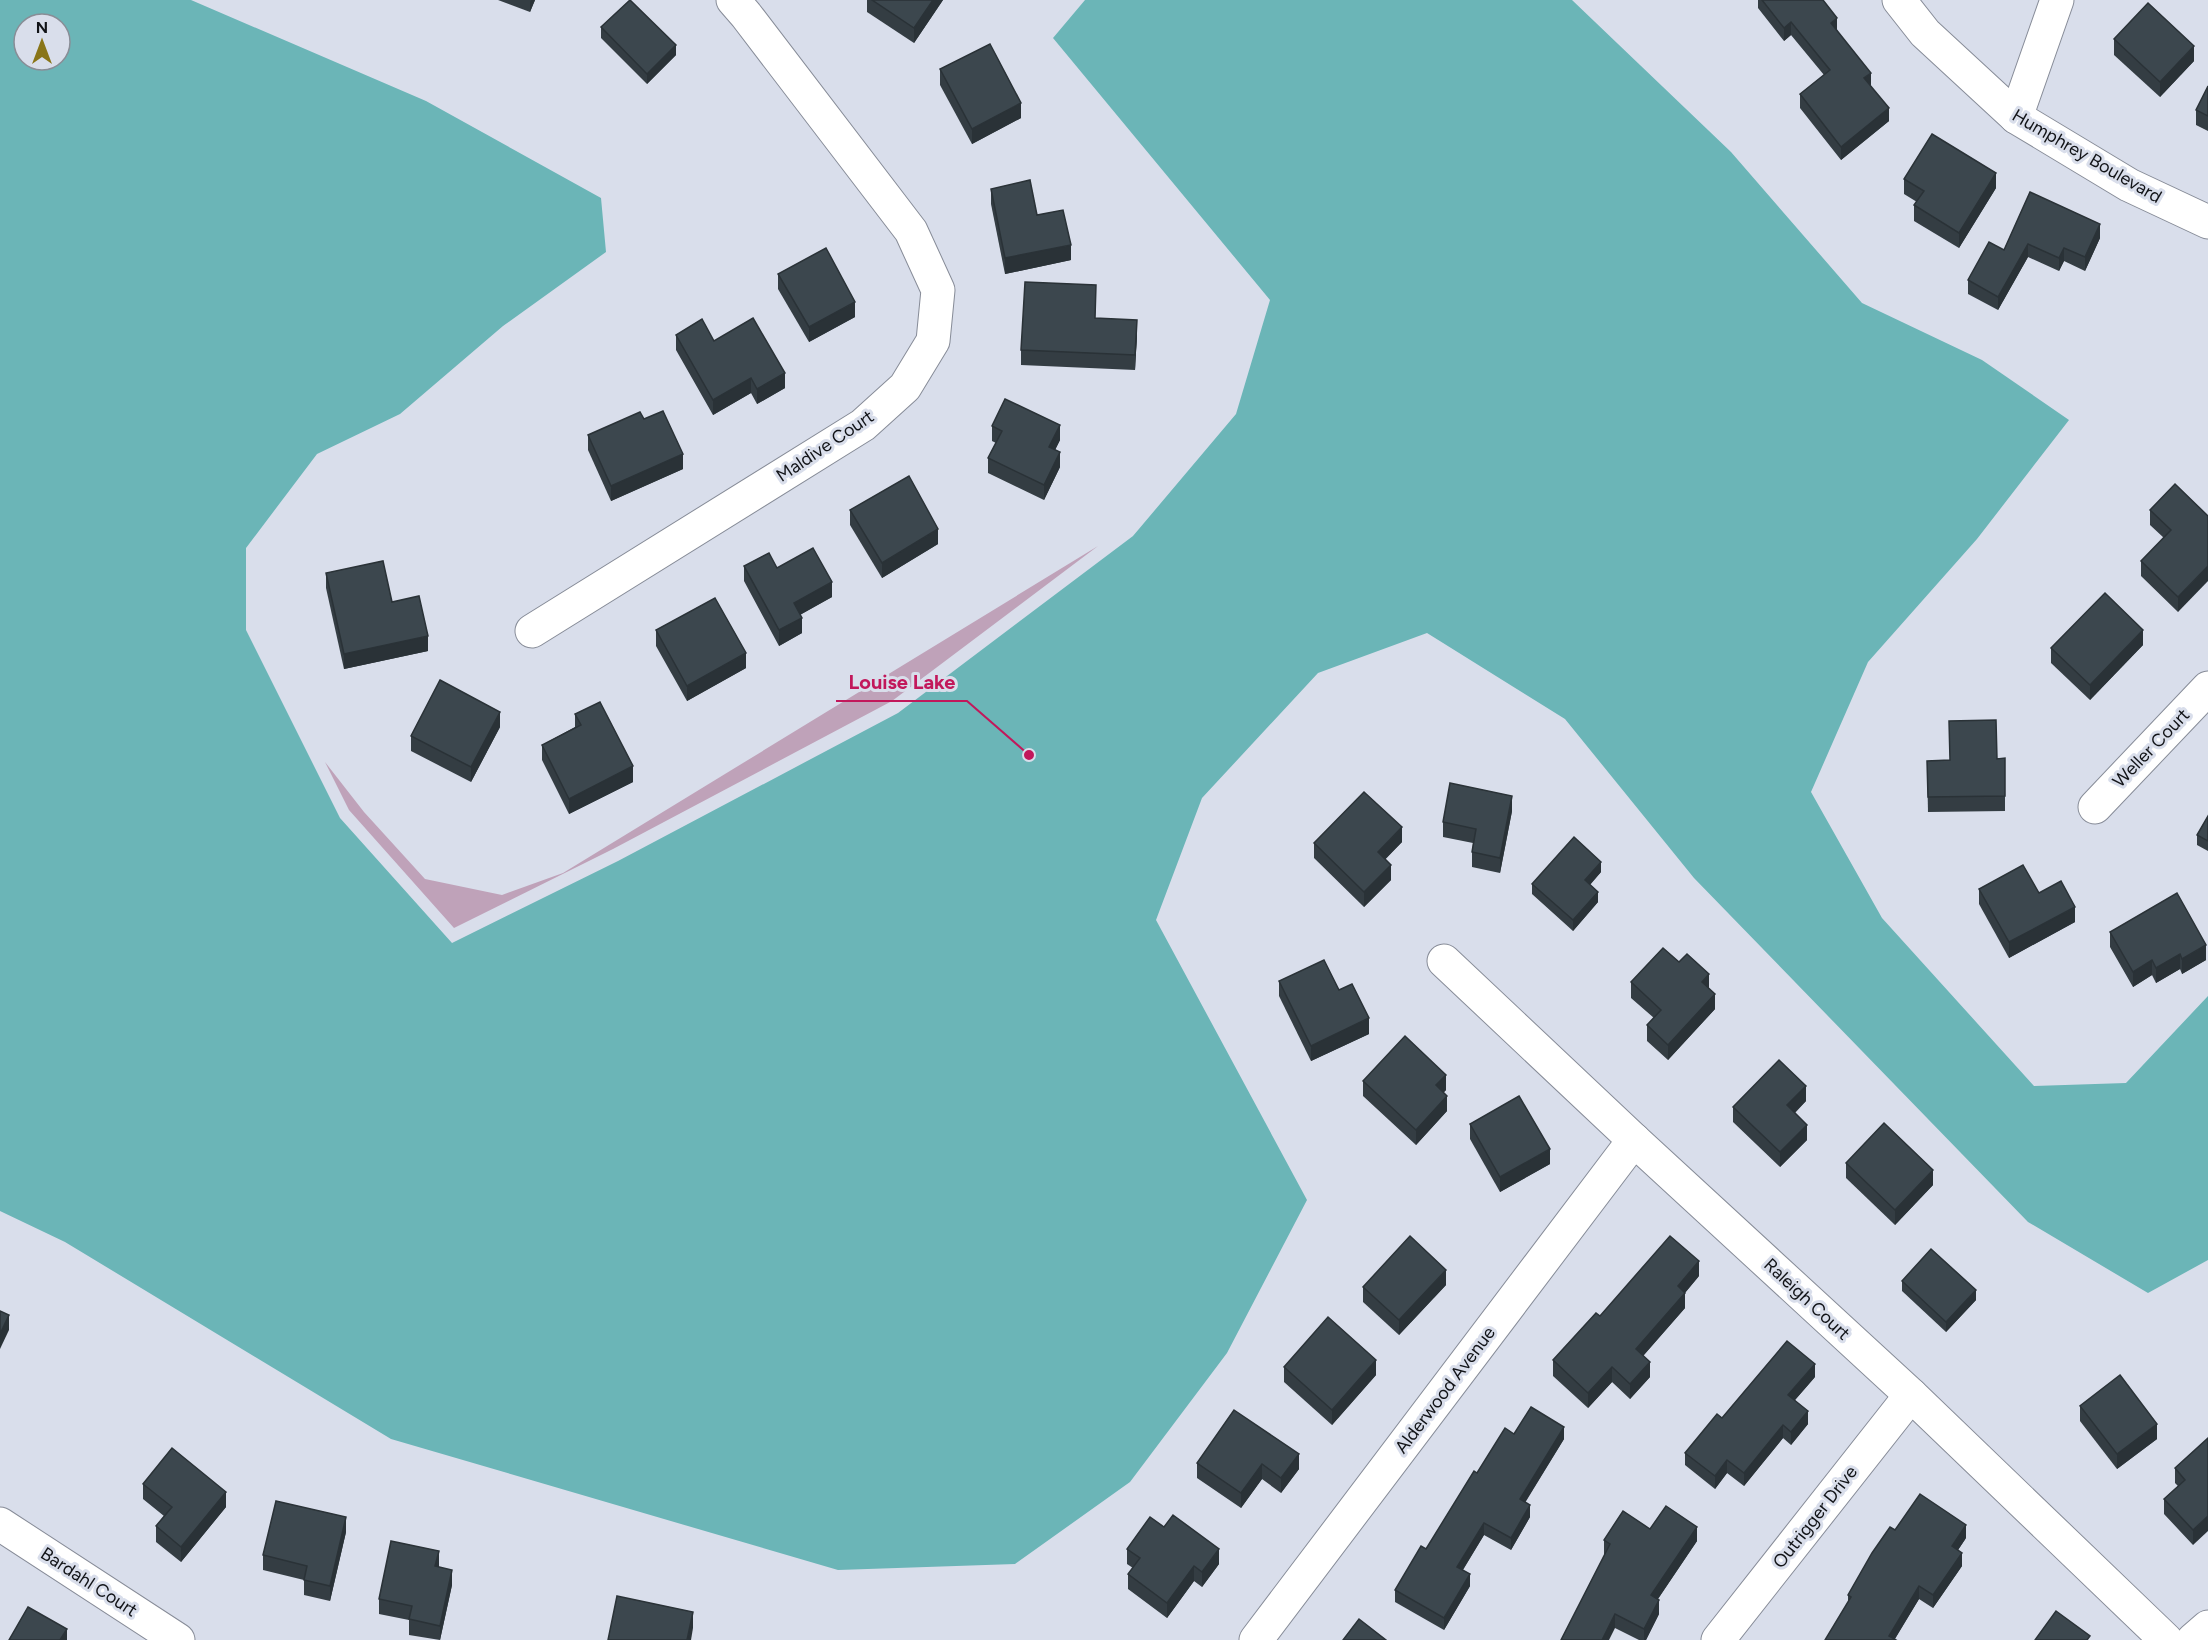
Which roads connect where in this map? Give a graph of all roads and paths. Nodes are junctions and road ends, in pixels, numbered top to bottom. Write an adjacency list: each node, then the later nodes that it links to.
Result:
1 (1899, 0): 4 (street, Humphrey Boulevard)
2 (2057, 0): 4 (street)
3 (746, 5): 6 (street, Maldive Court)
4 (2016, 117): 5 (street, Humphrey Boulevard)
5 (2208, 222)
6 (532, 631)
7 (2208, 688): 8 (street, Weller Court)
8 (2095, 807)
9 (1444, 961): 10 (street, Raleigh Court)
10 (1634, 1140): 11 (street, Raleigh Court); 15 (street, Alderwood Avenue)
11 (1911, 1395): 16 (street, Outrigger Drive); 17 (street, Raleigh Court)
12 (0, 1524): 14 (street, Bardahl Court)
13 (2208, 1627): 18 (street)
14 (178, 1640)
15 (1256, 1640)
16 (1718, 1640)
17 (2166, 1640)
18 (2193, 1640)

